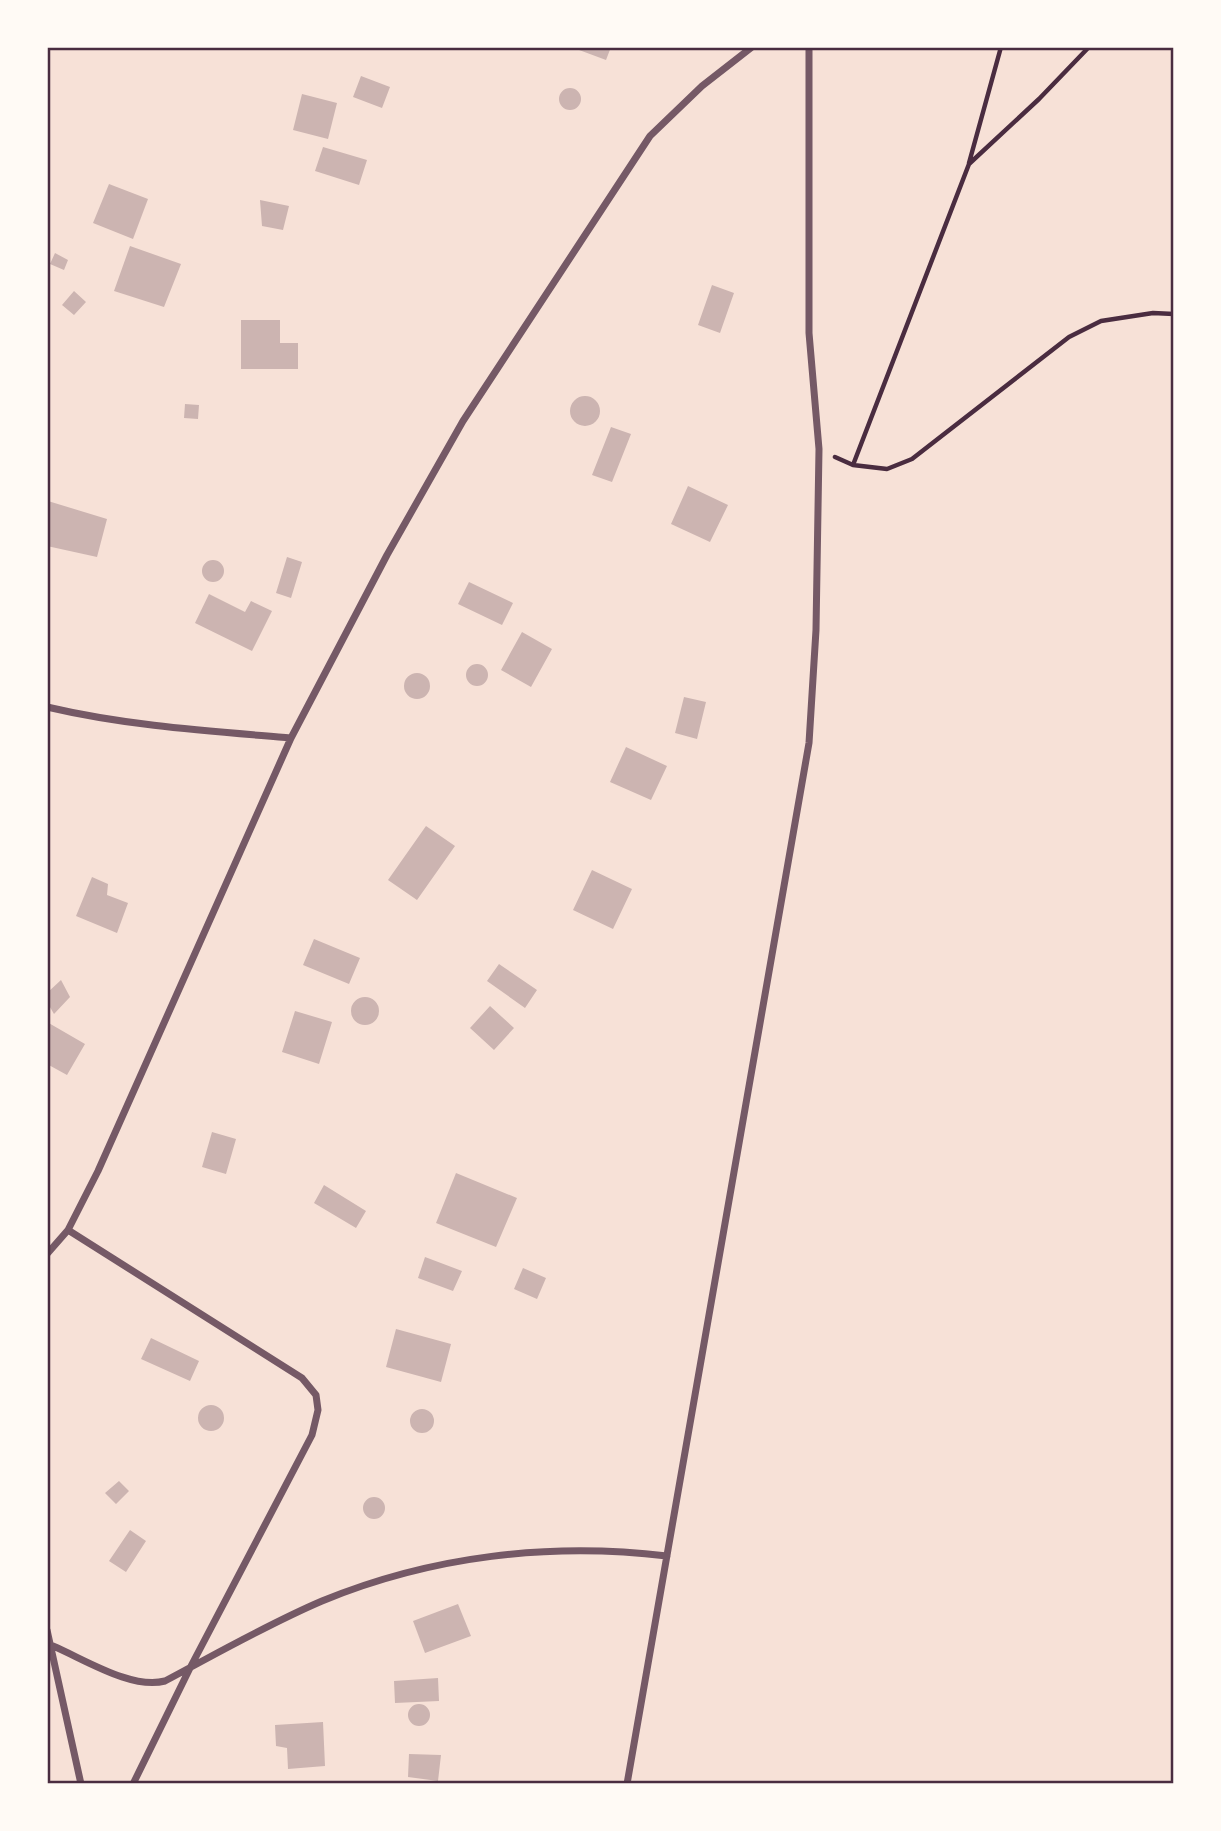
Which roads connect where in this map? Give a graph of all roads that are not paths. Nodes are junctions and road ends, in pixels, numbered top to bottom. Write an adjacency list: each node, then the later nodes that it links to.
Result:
1 (752, 47): 4 (street)
2 (809, 47): 7 (street)
3 (47, 707): 4 (street)
4 (292, 738): 5 (street)
5 (68, 1230): 6 (street); 10 (street)
6 (47, 1254)
7 (667, 1556): 10 (street); 13 (street)
8 (47, 1630): 9 (street)
9 (53, 1646): 10 (street); 11 (street)
10 (190, 1668): 12 (street)
11 (81, 1784)
12 (133, 1784)
13 (627, 1784)

